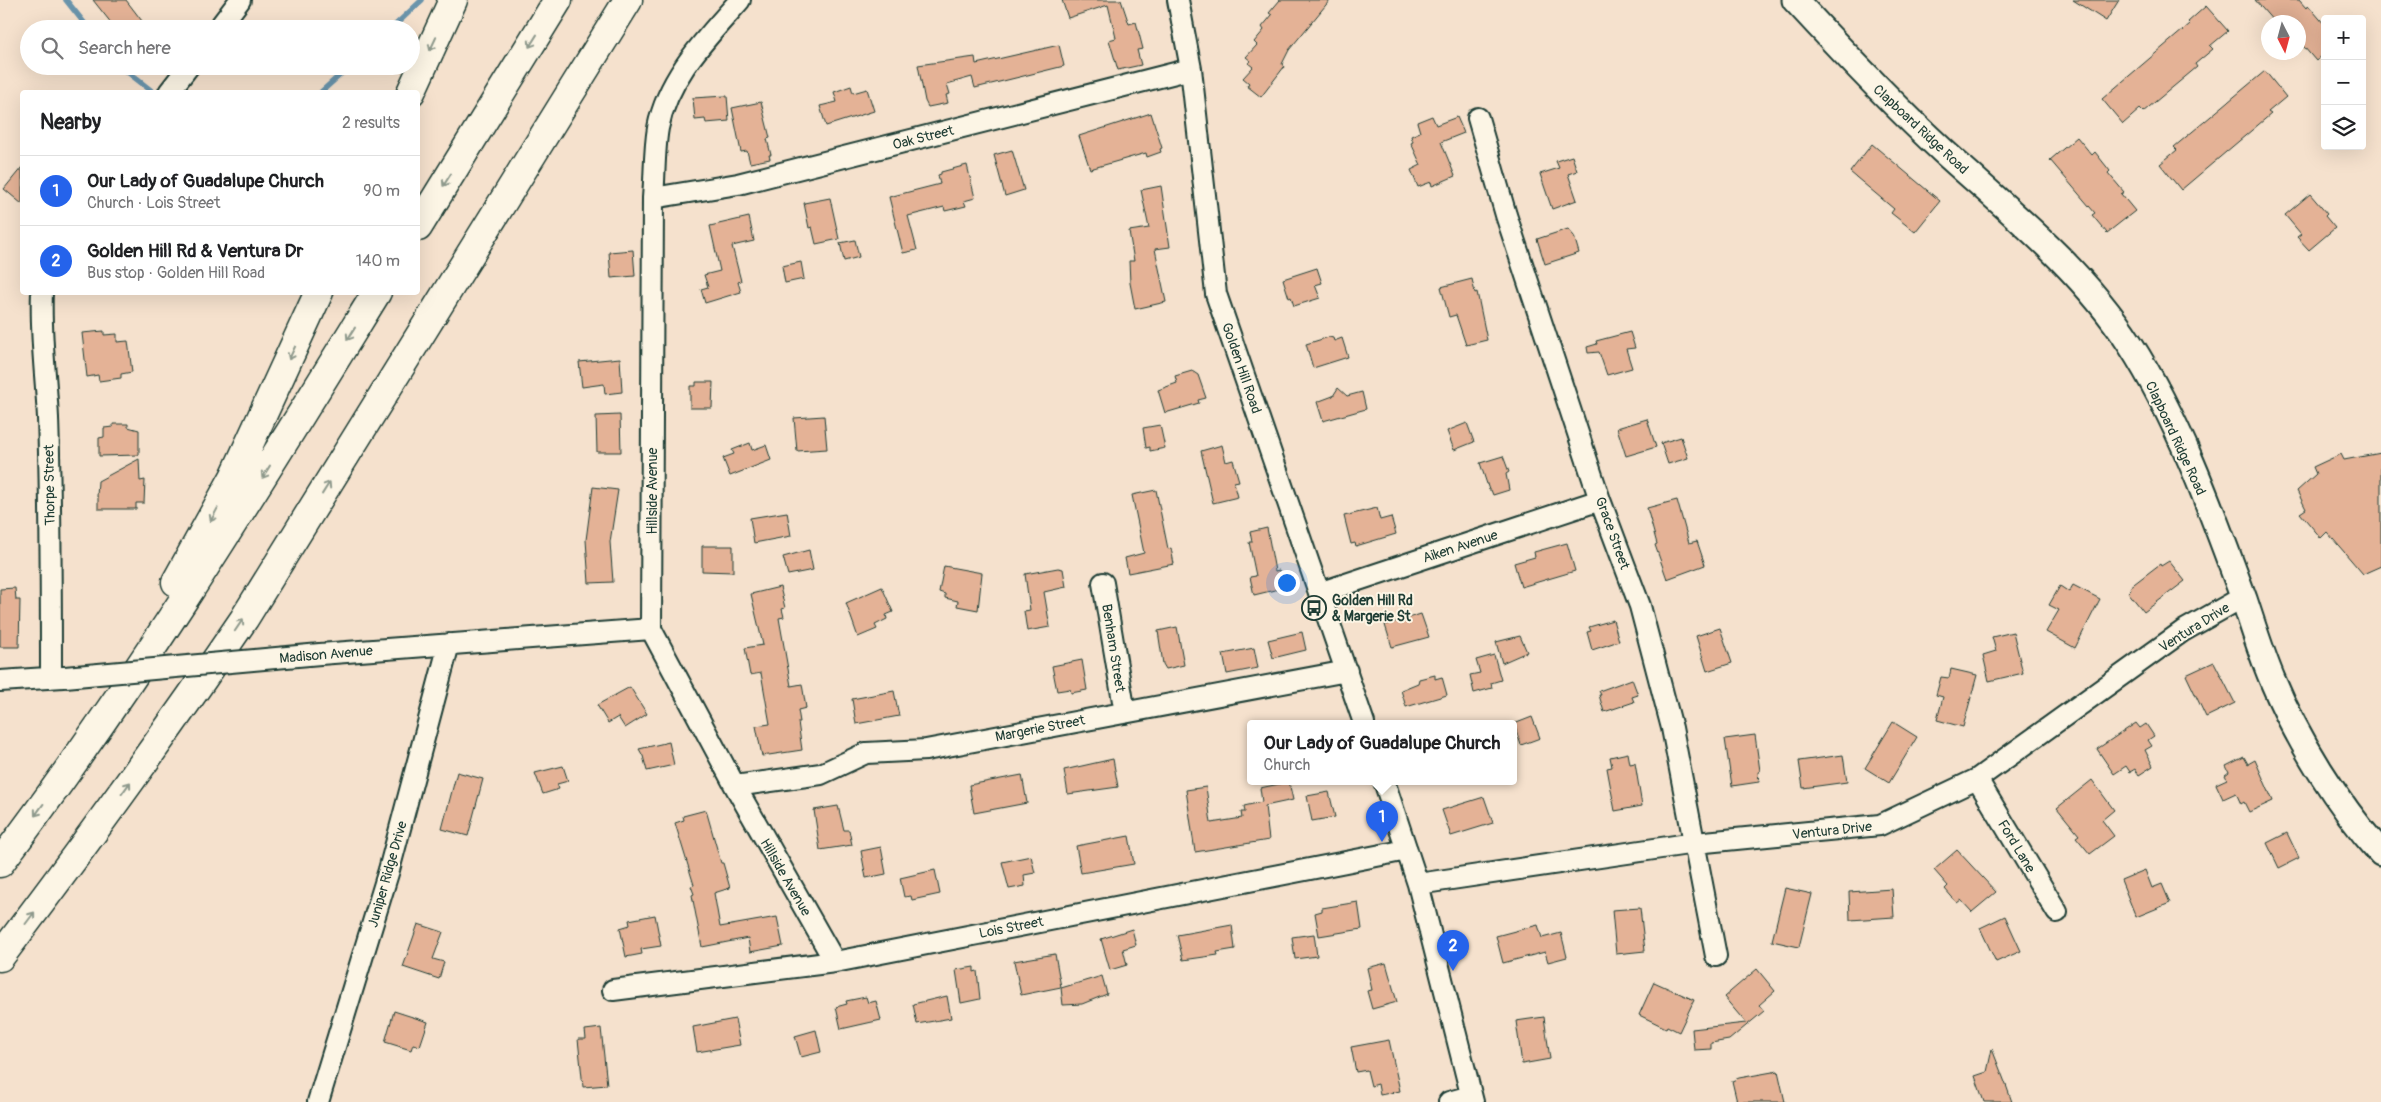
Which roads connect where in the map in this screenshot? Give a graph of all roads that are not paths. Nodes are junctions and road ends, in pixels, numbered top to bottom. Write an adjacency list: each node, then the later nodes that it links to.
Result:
1 (240, 0): 8 (street)
2 (453, 0): 10 (highway, one-way to 10)
3 (558, 0): 17 (highway, one-way to 17)
4 (628, 0): 43 (highway, one-way to 4)
5 (740, 0): 16 (street, Hillside Avenue)
6 (1178, 0): 9 (street, Golden Hill Road)
7 (1795, 0): 24 (main road, Clapboard Ridge Road)
8 (225, 20)
9 (1191, 69): 16 (street, Oak Street); 23 (street, Golden Hill Road)
10 (420, 72)
11 (182, 75): 13 (street)
12 (419, 75): 14 (highway, one-way to 14)
13 (171, 90)
14 (412, 90)
15 (1478, 118): 21 (street, Grace Street)
16 (653, 198): 25 (street, Hillside Avenue)
17 (420, 224)
18 (42, 295): 28 (street, Thorpe Street)
19 (319, 295): 32 (highway, one-way to 32)
20 (375, 295): 32 (highway, one-way to 32)
21 (1600, 500): 23 (street, Aiken Avenue); 36 (street, Grace Street)
22 (1103, 583): 30 (street, Benham Street)
23 (1319, 593): 27 (street, Golden Hill Road)
24 (2243, 596): 33 (street, Ventura Drive); 38 (main road, Clapboard Ridge Road)
25 (651, 628): 26 (street, Madison Avenue); 35 (street, Hillside Avenue)
26 (449, 644): 28 (street, Madison Avenue, bridge); 47 (street, Juniper Ridge Drive)
27 (1347, 671): 30 (street, Margerie Street); 31 (street, Golden Hill Road)
28 (58, 677): 29 (street, Madison Avenue)
29 (0, 681)
30 (1124, 713): 35 (street, Margerie Street)
31 (1363, 720)
32 (63, 777): 39 (highway, one-way to 39)
33 (1977, 779): 36 (street, Ventura Drive); 41 (street, Ford Lane)
34 (1385, 785): 37 (street)
35 (735, 786): 44 (street, Hillside Avenue)
36 (1694, 843): 40 (street, Ventura Drive); 42 (street, Grace Street)
37 (1407, 850): 40 (street); 44 (street, Lois Street)
38 (2381, 853)
39 (0, 862)
40 (1418, 884): 46 (street)
41 (2057, 912)
42 (1716, 956)
43 (0, 957)
44 (835, 962): 45 (street, Lois Street)
45 (614, 990)
46 (1472, 1099): 48 (street)
47 (318, 1102)
48 (1449, 1102)

